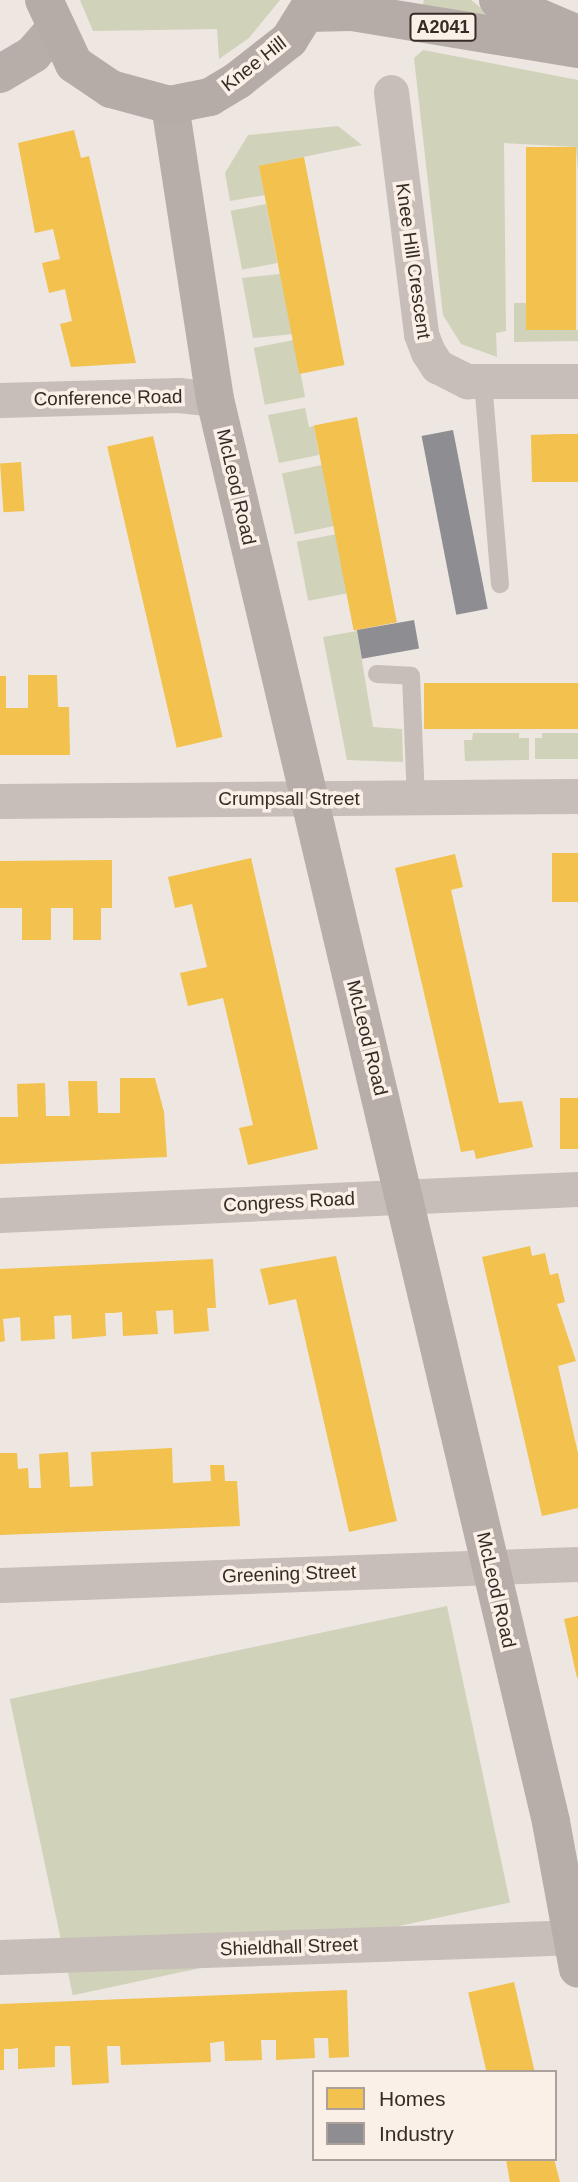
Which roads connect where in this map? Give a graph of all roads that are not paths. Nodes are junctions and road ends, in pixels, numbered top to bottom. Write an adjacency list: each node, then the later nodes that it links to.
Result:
1 (498, 0): 4 (main road, A2041)
2 (311, 6): 5 (main road, Knee Hill / A2041); 8 (main road, Knee Hill / A2041)
3 (49, 14): 6 (main road, Knee Hill); 8 (main road, Knee Hill / A2041)
4 (578, 34)
5 (578, 49)
6 (0, 74)
7 (391, 92): 10 (street, Knee Hill Crescent)
8 (170, 105): 11 (main road, McLeod Road)
9 (578, 381): 10 (street, Knee Hill Crescent)
10 (483, 382): 13 (lane)
11 (215, 399): 12 (street, Conference Road); 16 (main road, McLeod Road)
12 (0, 400)
13 (500, 584)
14 (377, 674): 17 (lane)
15 (578, 796): 17 (street, Crumpsall Street)
16 (309, 798): 17 (street, Crumpsall Street); 18 (street, Crumpsall Street); 20 (main road, McLeod Road)
17 (416, 798)
18 (0, 801)
19 (578, 1189): 20 (street, Congress Road)
20 (406, 1197): 21 (street, Congress Road); 23 (main road, McLeod Road)
21 (0, 1215)
22 (578, 1564): 23 (street, Greening Street)
23 (491, 1567): 24 (street, Greening Street); 25 (main road, McLeod Road)
24 (0, 1585)
25 (576, 1948): 26 (street, Shieldhall Street)
26 (0, 1957)

